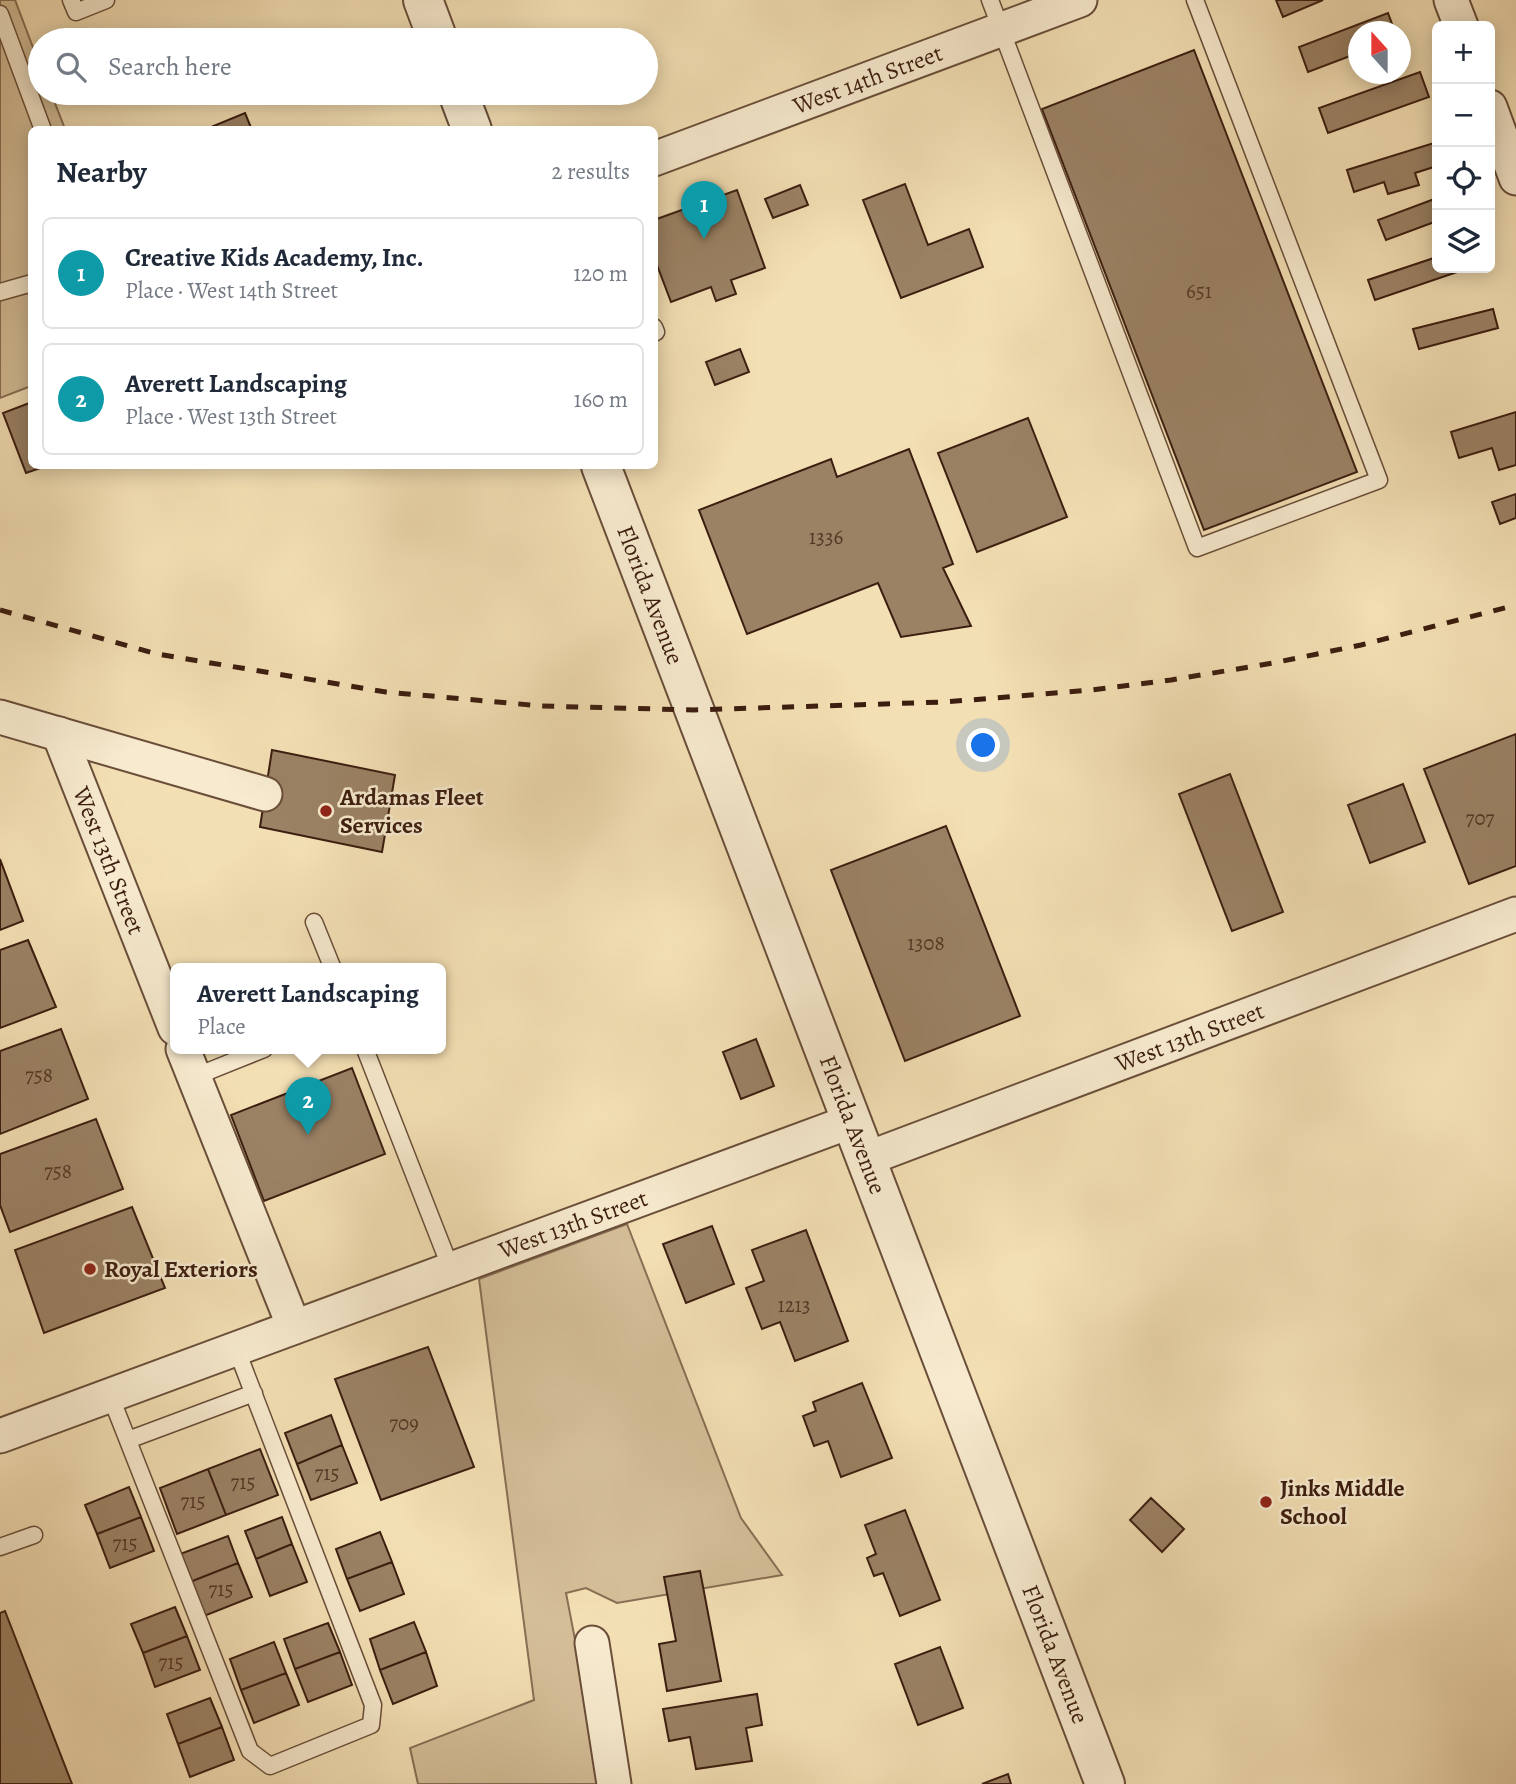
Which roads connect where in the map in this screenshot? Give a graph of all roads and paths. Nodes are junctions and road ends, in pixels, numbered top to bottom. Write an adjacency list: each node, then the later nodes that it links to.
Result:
1 (71, 0): 2 (lane)
2 (106, 0)
3 (423, 0): 10 (street)
4 (1080, 0): 8 (street, West 14th Street)
5 (1195, 0): 8 (lane)
6 (1451, 0): 9 (street)
7 (0, 14): 11 (lane)
8 (995, 15): 17 (street, West 14th Street)
9 (1459, 21)
10 (434, 28)
11 (28, 90)
12 (34, 105): 15 (lane)
13 (463, 105): 16 (street)
14 (1495, 121): 18 (street)
15 (42, 126)
16 (470, 126)
17 (658, 157)
18 (1516, 178)
19 (28, 283): 20 (lane)
20 (0, 292)
21 (602, 469): 32 (street, Florida Avenue)
22 (0, 717): 23 (street)
23 (59, 734): 24 (street); 28 (street, West 13th Street)
24 (265, 794)
25 (1516, 914): 33 (street, West 13th Street)
26 (314, 922): 27 (lane)
27 (331, 963)
28 (170, 1015)
29 (237, 1054): 31 (lane)
30 (367, 1054): 34 (lane)
31 (189, 1063): 35 (street)
32 (852, 1121): 33 (street, Florida Avenue); 34 (street, West 13th Street)
33 (866, 1158): 45 (street, Florida Avenue)
34 (451, 1269): 35 (street, West 13th Street)
35 (294, 1327): 36 (street, West 13th Street)
36 (236, 1348): 37 (lane); 38 (street, West 13th Street)
37 (254, 1393): 40 (lane); 40 (lane)
38 (110, 1395): 39 (street, West 13th Street); 40 (lane)
39 (0, 1436)
40 (128, 1440)
41 (34, 1535): 42 (lane)
42 (0, 1547)
43 (592, 1643): 44 (street)
44 (614, 1784)
45 (1105, 1784)

